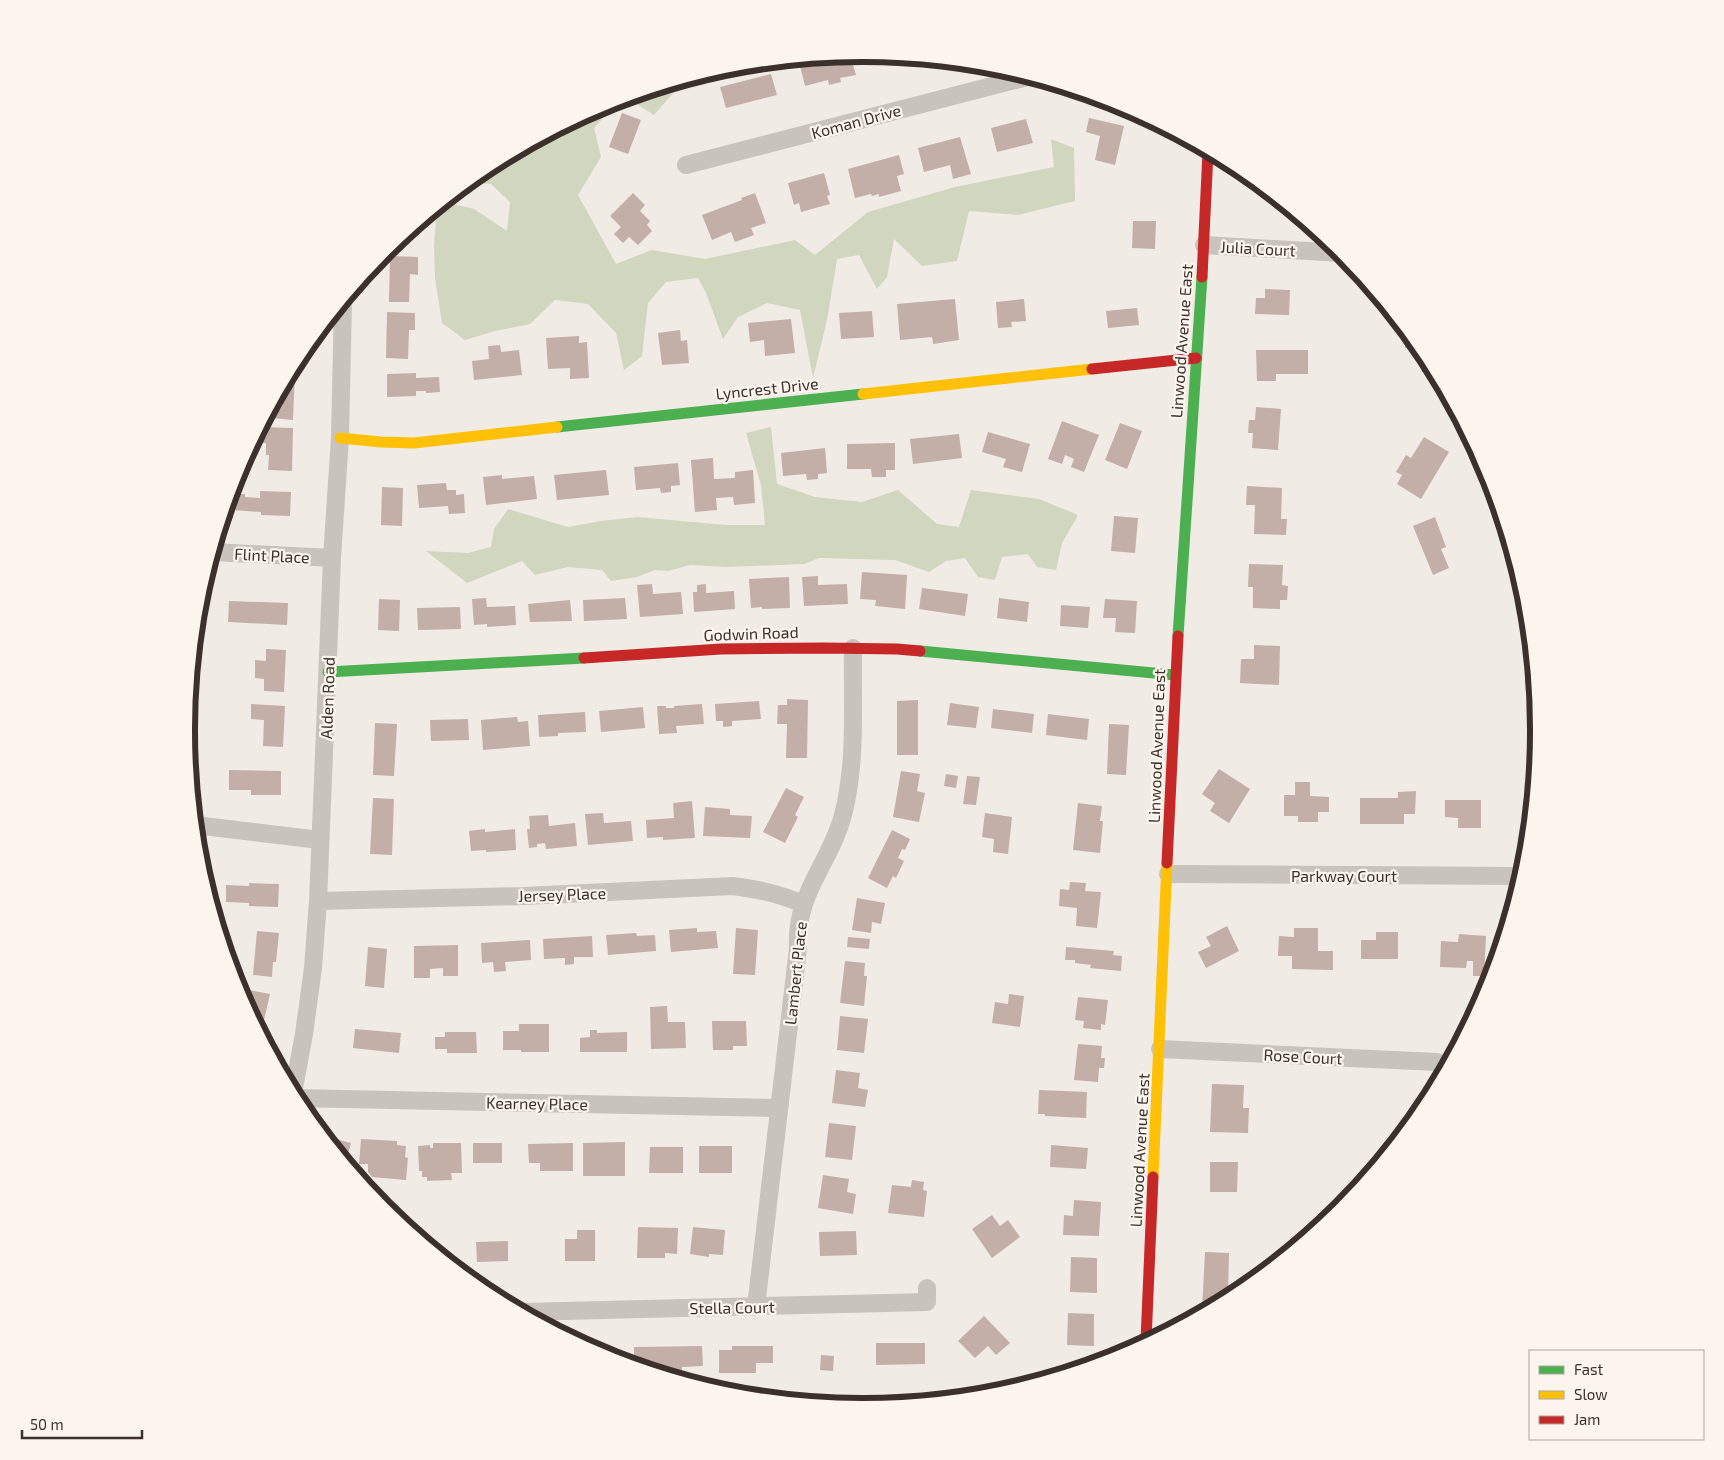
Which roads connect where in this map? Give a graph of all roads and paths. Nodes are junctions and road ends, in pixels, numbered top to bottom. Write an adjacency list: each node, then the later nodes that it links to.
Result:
1 (1014, 80): 3 (street, Koman Drive)
2 (1208, 159): 4 (street, Linwood Avenue East)
3 (686, 165)
4 (1204, 245): 5 (street, Julia Court); 7 (street, Linwood Avenue East)
5 (1328, 252)
6 (343, 311): 8 (street, Alden Road)
7 (1196, 358): 8 (street, Lyncrest Drive); 13 (street, Linwood Avenue East)
8 (340, 438): 10 (street, Alden Road)
9 (218, 552): 10 (street, Flint Place)
10 (332, 558): 12 (street, Alden Road)
11 (853, 648): 12 (street, Godwin Road); 13 (street, Godwin Road); 19 (street, Lambert Place)
12 (328, 672): 15 (street, Alden Road)
13 (1175, 675): 16 (street, Linwood Avenue East)
14 (201, 826): 15 (street)
15 (320, 840): 18 (street, Alden Road)
16 (1168, 874): 17 (street, Parkway Court); 20 (street, Linwood Avenue East)
17 (1513, 876)
18 (318, 901): 19 (street, Jersey Place); 22 (street, Alden Road)
19 (803, 904): 24 (street, Lambert Place)
20 (1160, 1049): 21 (street, Rose Court); 28 (street, Linwood Avenue East)
21 (1440, 1065)
22 (295, 1082)
23 (305, 1098): 24 (street, Kearney Place)
24 (779, 1108): 26 (street, Lambert Place)
25 (926, 1288): 26 (street, Stella Court)
26 (756, 1307): 27 (street, Stella Court)
27 (535, 1312)
28 (1146, 1334)

